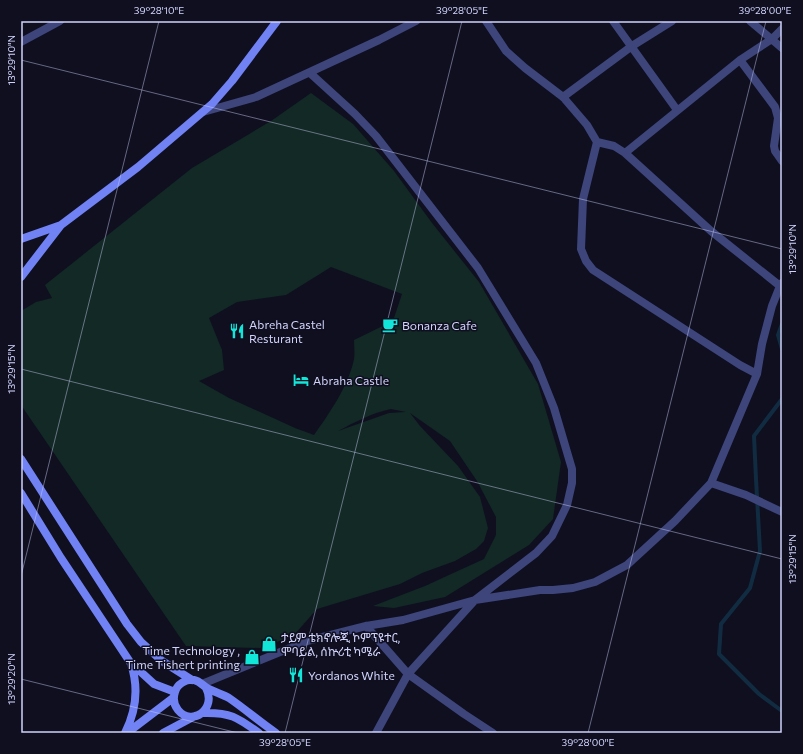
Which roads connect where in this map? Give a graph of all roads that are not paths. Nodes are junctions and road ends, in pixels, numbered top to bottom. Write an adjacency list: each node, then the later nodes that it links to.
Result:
1 (60, 21): 10 (street)
2 (277, 21): 17 (main road)
3 (416, 21): 14 (street)
4 (486, 21): 15 (street)
5 (613, 21): 11 (street)
6 (672, 21): 11 (street)
7 (750, 21): 9 (street)
8 (782, 29): 9 (street)
9 (772, 39): 12 (street); 13 (street)
10 (21, 42)
11 (632, 46): 15 (street); 16 (street)
12 (782, 48)
13 (740, 60): 16 (street); 20 (street)
14 (310, 73): 17 (street); 30 (street)
15 (563, 97): 18 (street)
16 (677, 110): 19 (street)
17 (203, 112): 21 (main road)
18 (597, 142): 19 (street); 25 (street)
19 (625, 153): 24 (street)
20 (782, 161)
21 (62, 225): 22 (main road); 23 (main road)
22 (21, 239)
23 (21, 277)
24 (781, 284): 25 (street)
25 (757, 374): 27 (street)
26 (21, 459): 34 (main road)
27 (711, 483): 29 (street); 30 (street)
28 (21, 492): 32 (main road)
29 (780, 511)
30 (475, 600): 31 (street); 33 (street)
31 (366, 626): 33 (street); 35 (street)
32 (130, 662): 36 (main road); 38 (main road)
33 (408, 674): 42 (street); 43 (street)
34 (192, 680): 35 (main road); 36 (main road)
35 (204, 686): 37 (main road); 41 (main road)
36 (174, 695): 37 (main road); 38 (main road)
37 (199, 714): 39 (main road); 40 (main road)
38 (126, 733)
39 (162, 733)
40 (259, 733)
41 (276, 733)
42 (376, 733)
43 (493, 733)

